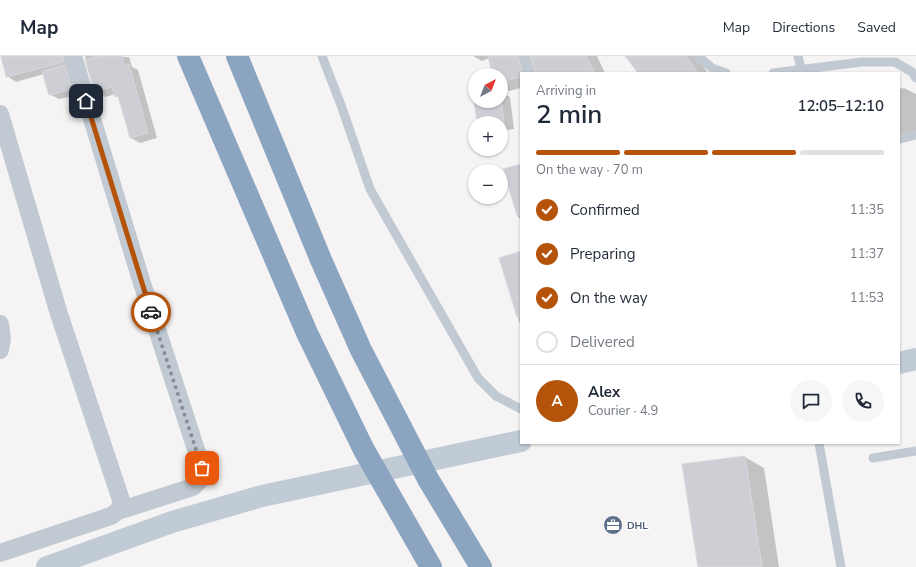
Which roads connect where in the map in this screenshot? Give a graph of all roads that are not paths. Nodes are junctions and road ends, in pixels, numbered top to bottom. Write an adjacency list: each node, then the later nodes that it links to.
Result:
1 (73, 56): 25 (street)
2 (188, 56): 28 (highway)
3 (237, 56): 29 (highway)
4 (322, 56): 20 (lane)
5 (524, 56): 9 (lane)
6 (698, 56): 10 (lane)
7 (798, 56): 8 (lane)
8 (802, 71): 11 (lane); 12 (lane)
9 (529, 72)
10 (723, 72)
11 (788, 72)
12 (916, 78)
13 (0, 114): 25 (street)
14 (916, 135): 15 (lane)
15 (900, 139)
16 (0, 324): 17 (street)
17 (0, 350)
18 (916, 358): 19 (street)
19 (900, 363)
20 (520, 408)
21 (520, 441): 27 (street)
22 (819, 444): 30 (lane)
23 (916, 451): 24 (lane)
24 (873, 458)
25 (118, 511): 26 (street)
26 (0, 553)
27 (47, 567)
28 (431, 567)
29 (481, 567)
30 (841, 567)

